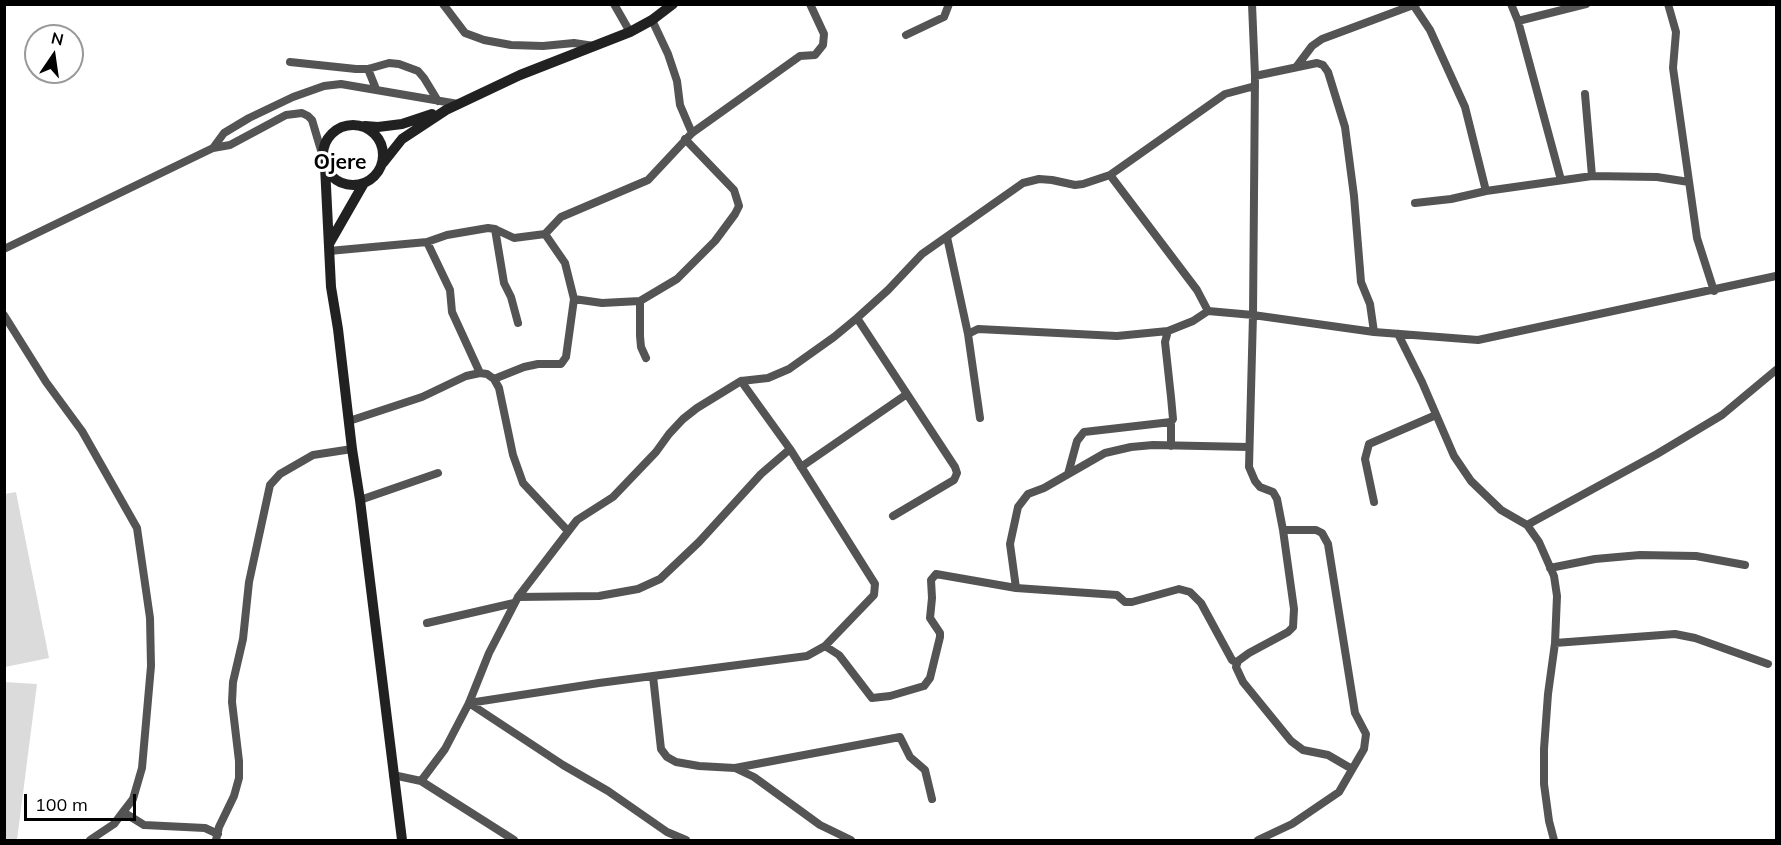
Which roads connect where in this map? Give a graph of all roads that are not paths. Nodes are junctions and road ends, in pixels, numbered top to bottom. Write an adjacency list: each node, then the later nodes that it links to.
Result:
1 (443, 4): 15 (street)
2 (614, 4): 13 (street)
3 (673, 4): 11 (street)
4 (810, 4): 26 (street)
5 (949, 4): 14 (street)
6 (1252, 4): 19 (street)
7 (1511, 4): 12 (street)
8 (1586, 4): 12 (street)
9 (1668, 4): 34 (street)
10 (1415, 5): 17 (street); 36 (street)
11 (652, 20): 13 (street); 26 (street)
12 (1518, 21): 33 (street)
13 (630, 32): 15 (street)
14 (906, 35)
15 (594, 46): 23 (street)
16 (290, 62): 18 (street)
17 (1297, 66): 19 (street); 54 (street)
18 (368, 69): 20 (street); 22 (street)
19 (1255, 81): 31 (street); 50 (street)
20 (376, 90): 22 (street); 28 (street)
21 (1585, 94): 32 (street)
22 (438, 101): 23 (street)
23 (458, 104): 24 (street)
24 (447, 110): 25 (street); 30 (street)
25 (361, 126): 29 (street); 30 (street)
26 (692, 133): 27 (street)
27 (685, 139): 39 (street); 47 (street)
28 (213, 147): 29 (street); 43 (street)
29 (324, 161): 35 (street); 42 (street)
30 (383, 163): 35 (street)
31 (1110, 175): 40 (street); 48 (street)
32 (1592, 176): 33 (street); 34 (street)
33 (1561, 180): 36 (street)
34 (1689, 182): 45 (street)
35 (364, 183): 42 (street)
36 (1486, 191): 37 (street)
37 (1415, 203)
38 (495, 229): 39 (street); 41 (street); 52 (street)
39 (545, 234): 46 (street)
40 (947, 237): 51 (street); 55 (street)
41 (427, 242): 42 (street); 59 (street)
42 (329, 247): 65 (street)
43 (4, 249)
44 (1776, 276): 45 (street)
45 (1714, 291): 56 (street)
46 (574, 299): 47 (street); 60 (street)
47 (640, 301): 57 (street)
48 (1208, 311): 50 (street); 53 (street)
49 (4, 315): 96 (street)
50 (1253, 315): 54 (street); 68 (street)
51 (856, 318): 61 (street); 62 (street)
52 (518, 323)
53 (1168, 331): 55 (street); 66 (street)
54 (1374, 332): 56 (street)
55 (968, 334): 64 (street)
56 (1398, 334): 63 (street)
57 (646, 358)
58 (1776, 370): 77 (street)
59 (480, 373): 60 (street); 65 (street)
60 (494, 379): 78 (street)
61 (741, 381): 70 (street); 78 (street)
62 (908, 394): 71 (street); 76 (street)
63 (1436, 415): 75 (street); 77 (street)
64 (980, 418)
65 (349, 421): 69 (street)
66 (1171, 422): 67 (street); 73 (street)
67 (1172, 446): 68 (street); 73 (street)
68 (1249, 447): 79 (street)
69 (352, 449): 74 (street); 97 (street)
70 (790, 449): 71 (street); 83 (street)
71 (801, 467): 86 (street)
72 (438, 473): 74 (street)
73 (1068, 474): 82 (street)
74 (360, 500): 93 (street)
75 (1374, 502)
76 (893, 516)
77 (1527, 525): 81 (street)
78 (567, 530): 83 (street)
79 (1283, 530): 87 (street); 92 (street)
80 (1745, 565): 81 (street)
81 (1550, 568): 85 (street)
82 (1016, 588): 86 (street); 87 (street)
83 (516, 600): 84 (street); 90 (street)
84 (427, 623)
85 (1555, 643): 88 (street); 104 (street)
86 (825, 646): 89 (street)
87 (1236, 663): 92 (street)
88 (1768, 664)
89 (653, 676): 90 (street); 91 (street)
90 (469, 703): 94 (street); 101 (street)
91 (735, 768): 95 (street); 102 (street)
92 (1352, 769): 103 (street)
93 (393, 775): 94 (street); 99 (street)
94 (421, 781): 100 (street)
95 (932, 799)
96 (123, 812): 97 (street); 98 (street)
97 (217, 837)
98 (90, 840)
99 (402, 840)
100 (514, 840)
101 (686, 840)
102 (851, 840)
103 (1257, 840)
104 (1554, 840)

